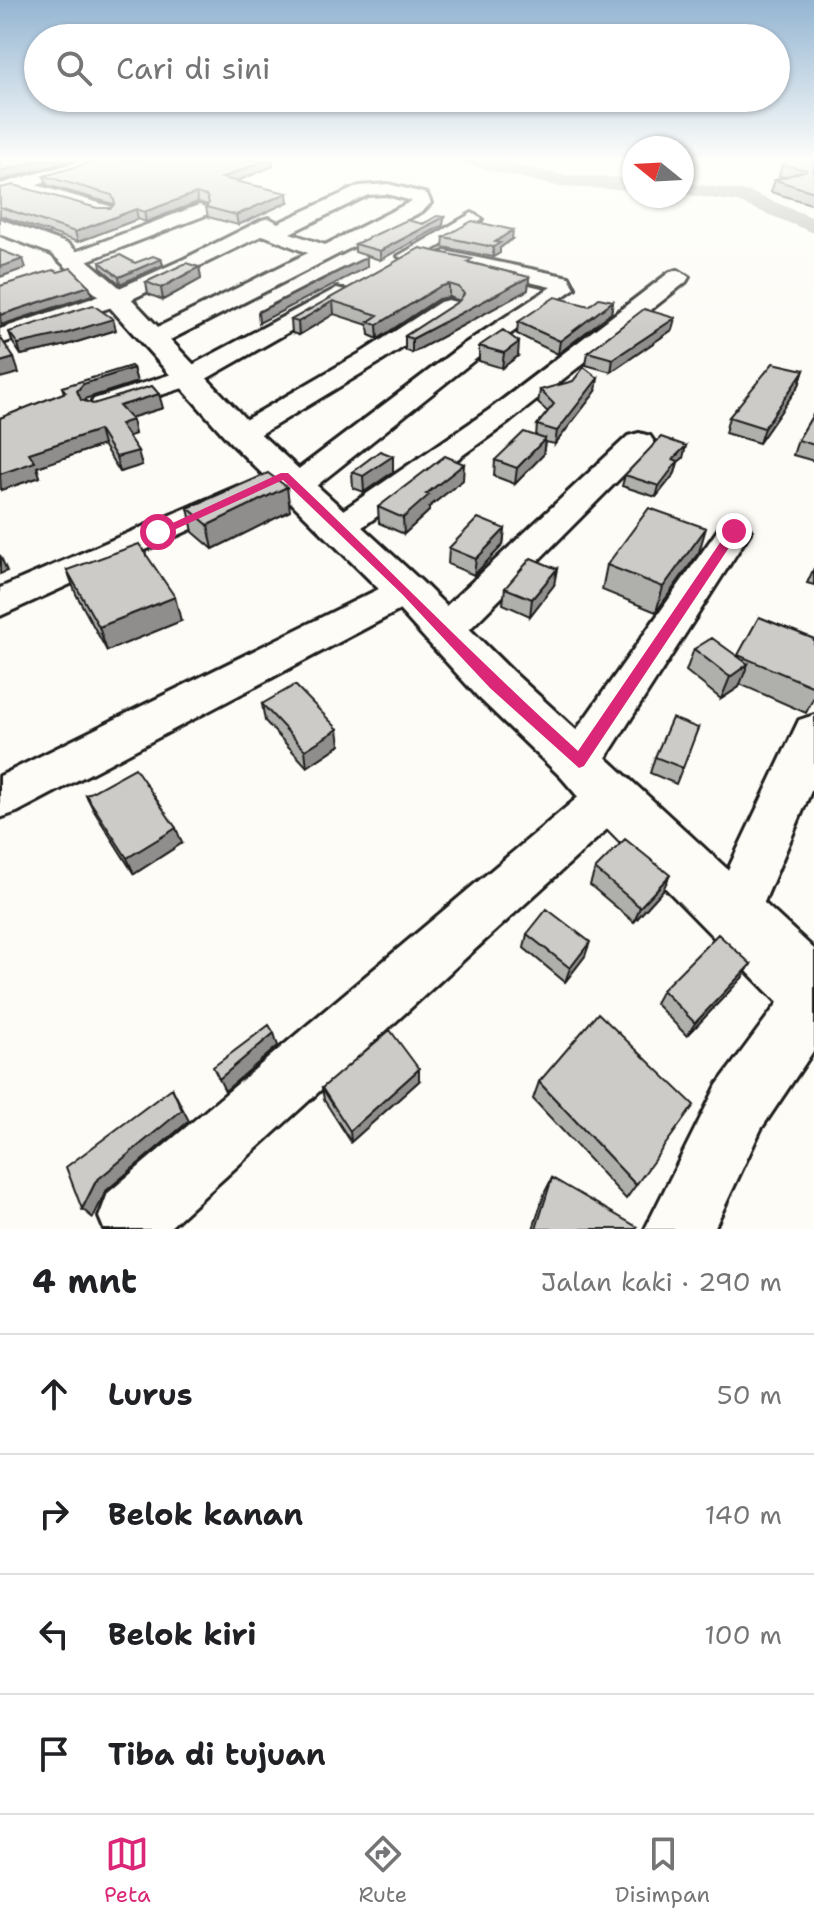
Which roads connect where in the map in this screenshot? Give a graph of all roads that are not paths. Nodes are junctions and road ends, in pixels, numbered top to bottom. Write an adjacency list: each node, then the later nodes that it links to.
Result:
1 (183, 217): 9 (street)
2 (307, 217): 8 (street)
3 (395, 217): 8 (street)
4 (472, 219): 7 (street)
5 (269, 224): 13 (street)
6 (0, 226): 9 (main road)
7 (419, 251): 10 (street); 21 (street)
8 (326, 252): 16 (street)
9 (67, 264): 13 (main road)
10 (392, 265)
11 (678, 277): 22 (street)
12 (352, 287): 17 (street)
13 (116, 298): 15 (street); 16 (main road)
14 (448, 307): 19 (street)
15 (0, 337)
16 (155, 338): 17 (main road)
17 (190, 377): 18 (street); 19 (main road)
18 (98, 407)
19 (241, 434): 21 (main road)
20 (639, 442): 26 (street)
21 (290, 481): 22 (main road); 25 (street)
22 (339, 528): 24 (main road)
23 (734, 531): 28 (street)
24 (406, 591): 26 (main road); 29 (street)
25 (0, 603)
26 (443, 632): 28 (main road)
27 (814, 732): 30 (street)
28 (595, 779): 30 (main road); 33 (street)
29 (0, 798)
30 (733, 915): 31 (main road)
31 (814, 993)
32 (814, 1001): 34 (street)
33 (132, 1217)
34 (679, 1229)

